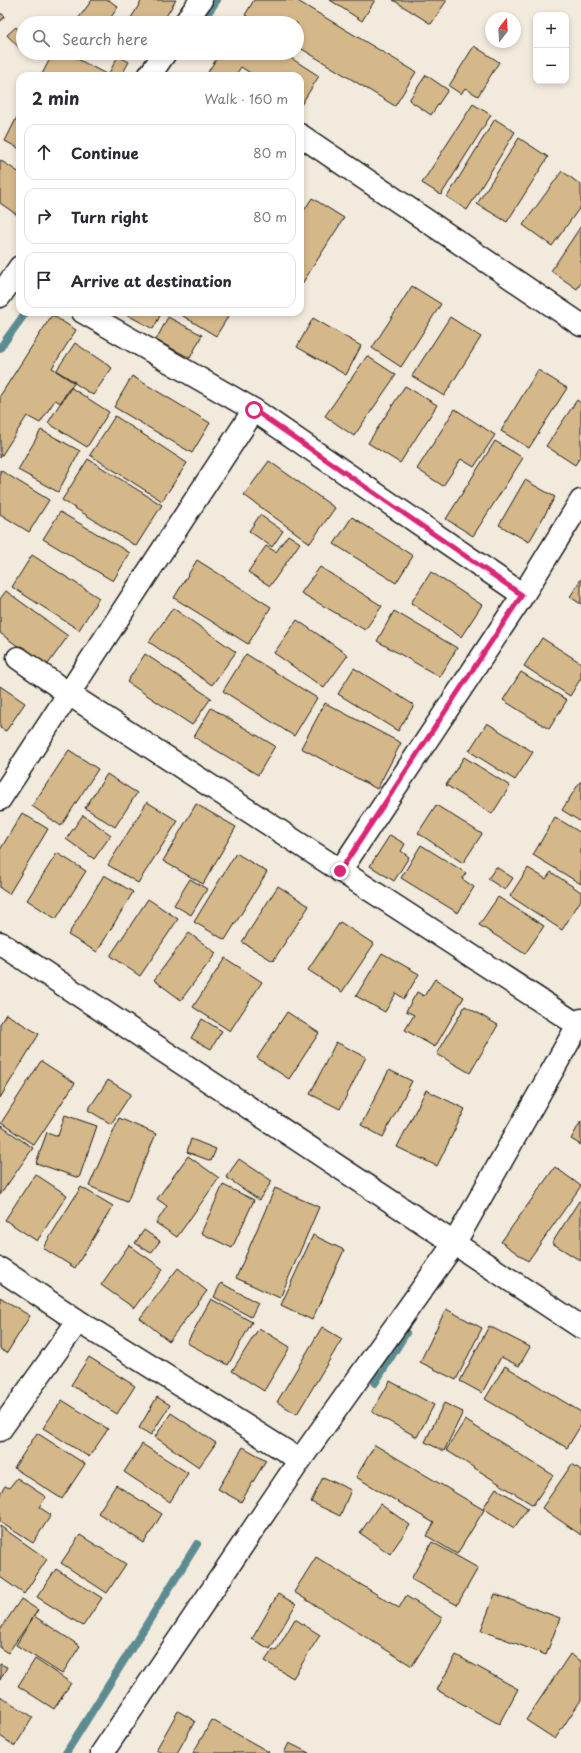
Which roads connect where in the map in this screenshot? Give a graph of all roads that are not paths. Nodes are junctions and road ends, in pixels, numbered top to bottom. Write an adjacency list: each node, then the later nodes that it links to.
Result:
1 (201, 0): 2 (street)
2 (190, 16)
3 (160, 60): 4 (street)
4 (152, 72)
5 (304, 137): 9 (street)
6 (16, 274): 7 (street)
7 (0, 296)
8 (90, 316): 10 (street)
9 (581, 325)
10 (254, 410): 12 (street); 14 (street)
11 (581, 501): 12 (street)
12 (522, 595): 16 (street)
13 (18, 658): 14 (street)
14 (69, 694): 15 (street); 16 (street)
15 (0, 799)
16 (340, 871): 18 (street)
17 (0, 943): 19 (street)
18 (580, 1024): 19 (street)
19 (454, 1244): 22 (street); 24 (street)
20 (0, 1269): 21 (street)
21 (78, 1321): 23 (street); 24 (street)
22 (581, 1327)
23 (0, 1430)
24 (300, 1460): 25 (street)
25 (102, 1753)

